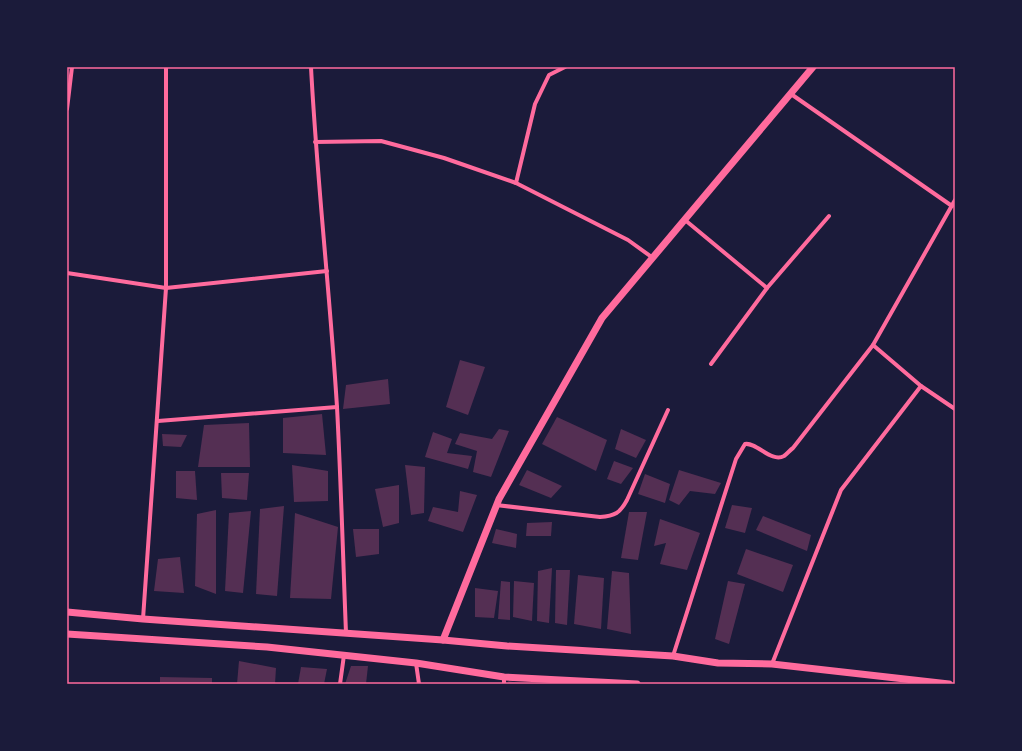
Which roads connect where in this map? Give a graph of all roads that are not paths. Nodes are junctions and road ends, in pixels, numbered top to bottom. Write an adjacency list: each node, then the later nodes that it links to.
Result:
1 (72, 67): 7 (street)
2 (166, 67): 17 (street)
3 (311, 67): 8 (street)
4 (565, 67): 9 (street)
5 (813, 67): 6 (street)
6 (791, 94): 11 (street); 13 (street)
7 (67, 109)
8 (315, 142): 9 (street); 15 (street)
9 (516, 183): 14 (street)
10 (955, 200): 11 (street)
11 (952, 206): 19 (street)
12 (829, 216): 18 (street)
13 (685, 220): 14 (street); 18 (street)
14 (653, 258): 26 (street)
15 (327, 271): 17 (street); 22 (street)
16 (67, 273): 17 (street)
17 (166, 288): 25 (street)
18 (767, 288): 20 (street)
19 (873, 345): 21 (street); 33 (street)
20 (711, 364)
21 (921, 386): 23 (street); 35 (street)
22 (337, 407): 25 (street); 30 (street)
23 (955, 409)
24 (668, 410): 26 (street)
25 (158, 420): 28 (street)
26 (496, 506): 31 (street)
27 (67, 612): 28 (street)
28 (143, 619): 30 (street)
29 (67, 634): 32 (street)
30 (346, 634): 31 (street)
31 (443, 640): 33 (street)
32 (344, 655): 34 (street); 38 (street)
33 (673, 656): 35 (street)
34 (416, 663): 36 (street); 39 (street)
35 (772, 664): 41 (street)
36 (504, 680): 37 (street)
37 (583, 683): 40 (street)
38 (340, 684)
39 (419, 684)
40 (638, 684)
41 (949, 684)

